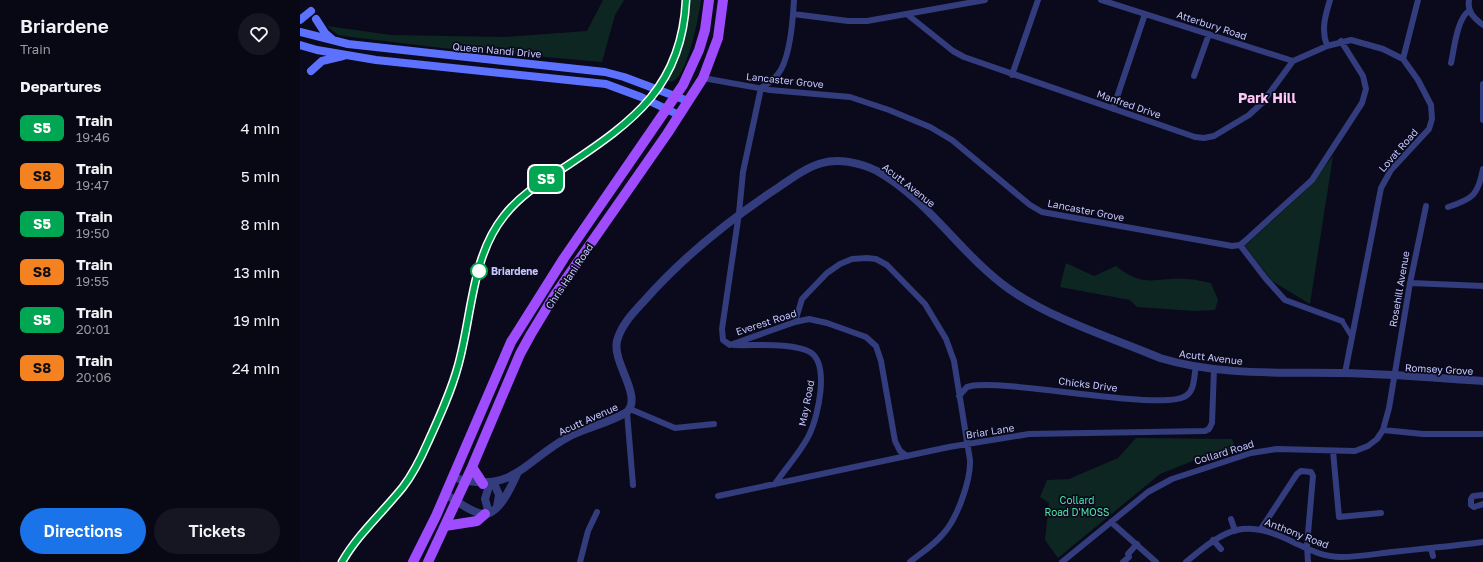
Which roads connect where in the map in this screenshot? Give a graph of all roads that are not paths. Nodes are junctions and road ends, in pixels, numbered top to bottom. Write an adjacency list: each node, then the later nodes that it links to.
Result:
1 (709, 0): 35 (main road, Chris Hani Road)
2 (723, 0): 32 (main road, Chris Hani Road)
3 (794, 0): 13 (street)
4 (985, 0): 10 (street)
5 (1038, 0): 30 (street)
6 (1102, 0): 14 (street, Atterbury Road)
7 (1330, 0): 24 (street)
8 (1418, 0): 26 (street)
9 (1469, 0): 12 (street)
10 (972, 1): 15 (street)
11 (311, 10): 17 (main road)
12 (1469, 11): 18 (street); 28 (street)
13 (793, 14): 15 (street); 34 (street)
14 (1145, 14): 20 (street, Atterbury Road); 38 (street)
15 (908, 15): 30 (street, Manfred Drive)
16 (316, 19): 22 (main road)
17 (300, 20)
18 (1483, 25)
19 (300, 32): 22 (main road, Queen Nandi Drive)
20 (1209, 34): 27 (street, Atterbury Road); 31 (street)
21 (1341, 41): 24 (street, Manfred Drive); 26 (street, Lovat Road); 45 (street)
22 (335, 42): 35 (main road, Queen Nandi Drive)
23 (300, 45): 25 (main road)
24 (1327, 46): 27 (street, Manfred Drive)
25 (345, 55): 29 (main road); 37 (main road)
26 (1403, 59): 50 (street, Lovat Road)
27 (1293, 62): 38 (street, Manfred Drive)
28 (1451, 63)
29 (311, 70)
30 (1012, 75): 38 (street, Manfred Drive)
31 (1194, 76)
32 (703, 78): 34 (street, Lancaster Grove); 36 (main road, Chris Hani Road)
33 (1483, 84): 40 (street)
34 (761, 88): 44 (street, Everest Road); 45 (street, Lancaster Grove)
35 (676, 95): 36 (main road, Queen Nandi Drive); 37 (main road, Chris Hani Road)
36 (688, 101): 39 (main road, Chris Hani Road)
37 (667, 109): 39 (main road); 67 (main road, Chris Hani Road)
38 (1112, 109)
39 (679, 115): 65 (main road, Chris Hani Road)
40 (1483, 120)
41 (1483, 169): 43 (street)
42 (1426, 206): 46 (street, Rosehill Avenue)
43 (1448, 207)
44 (739, 213): 51 (street, Everest Road); 52 (street, Acutt Avenue); 58 (street, Acutt Avenue)
45 (1240, 245): 48 (street)
46 (1410, 283): 47 (street); 55 (street, Rosehill Avenue)
47 (1483, 286)
48 (1342, 321): 50 (street)
49 (795, 322): 51 (street, Everest Road); 57 (street); 64 (street, Everest Road)
50 (1352, 337): 54 (street, Lovat Road)
51 (730, 345): 70 (street, May Road)
52 (1196, 366): 53 (street, Acutt Avenue); 57 (street, Chicks Drive)
53 (1214, 369): 54 (street, Acutt Avenue); 62 (street, Briar Lane)
54 (1345, 374): 55 (street, Acutt Avenue)
55 (1394, 376): 56 (street, Romsey Grove); 60 (street)
56 (1483, 381)
57 (959, 396): 62 (street)
58 (628, 411): 59 (street); 66 (street, Acutt Avenue); 71 (street)
59 (714, 424)
60 (1383, 430): 61 (street); 63 (street, Collard Road)
61 (1483, 434)
62 (967, 444): 64 (street, Briar Lane); 96 (street)
63 (1333, 451): 79 (street); 82 (street, Collard Road)
64 (907, 456): 70 (street, Briar Lane)
65 (472, 467): 68 (main road, Chris Hani Road); 69 (main road)
66 (517, 474): 69 (street, Acutt Avenue); 77 (street, Acutt Avenue)
67 (452, 477): 68 (street); 72 (main road, Chris Hani Road)
68 (466, 481): 69 (street); 75 (main road, Chris Hani Road)
69 (489, 483): 77 (street); 80 (street)
70 (775, 484): 74 (street, Briar Lane)
71 (634, 485)
72 (445, 494): 75 (street); 93 (main road, Chris Hani Road)
73 (1483, 495): 76 (street)
74 (718, 496)
75 (456, 501): 80 (street); 83 (main road, Chris Hani Road)
76 (1483, 504)
77 (497, 508): 80 (street, Acutt Avenue)
78 (597, 512): 95 (street)
79 (1381, 513)
80 (487, 514): 83 (main road)
81 (1231, 519): 85 (street)
82 (1111, 522): 88 (street); 97 (street, Collard Road)
83 (445, 526): 94 (main road, Chris Hani Road)
84 (1261, 529): 85 (street, Anthony Road); 91 (street, Anthony Road); 91 (street)
85 (1235, 530): 86 (street, Anthony Road)
86 (1213, 540): 90 (street); 100 (street, Anthony Road)
87 (1483, 542): 89 (street, Anthony Road)
88 (1137, 544): 98 (street); 99 (street)
89 (1431, 548): 91 (street, Anthony Road); 92 (street)
90 (1221, 549)
91 (1307, 549): 101 (street)
92 (1433, 556)
93 (413, 562)
94 (428, 562)
95 (580, 562)
96 (910, 562)
97 (1062, 562)
98 (1123, 562)
99 (1156, 562)
100 (1186, 562)
101 (1308, 562)

